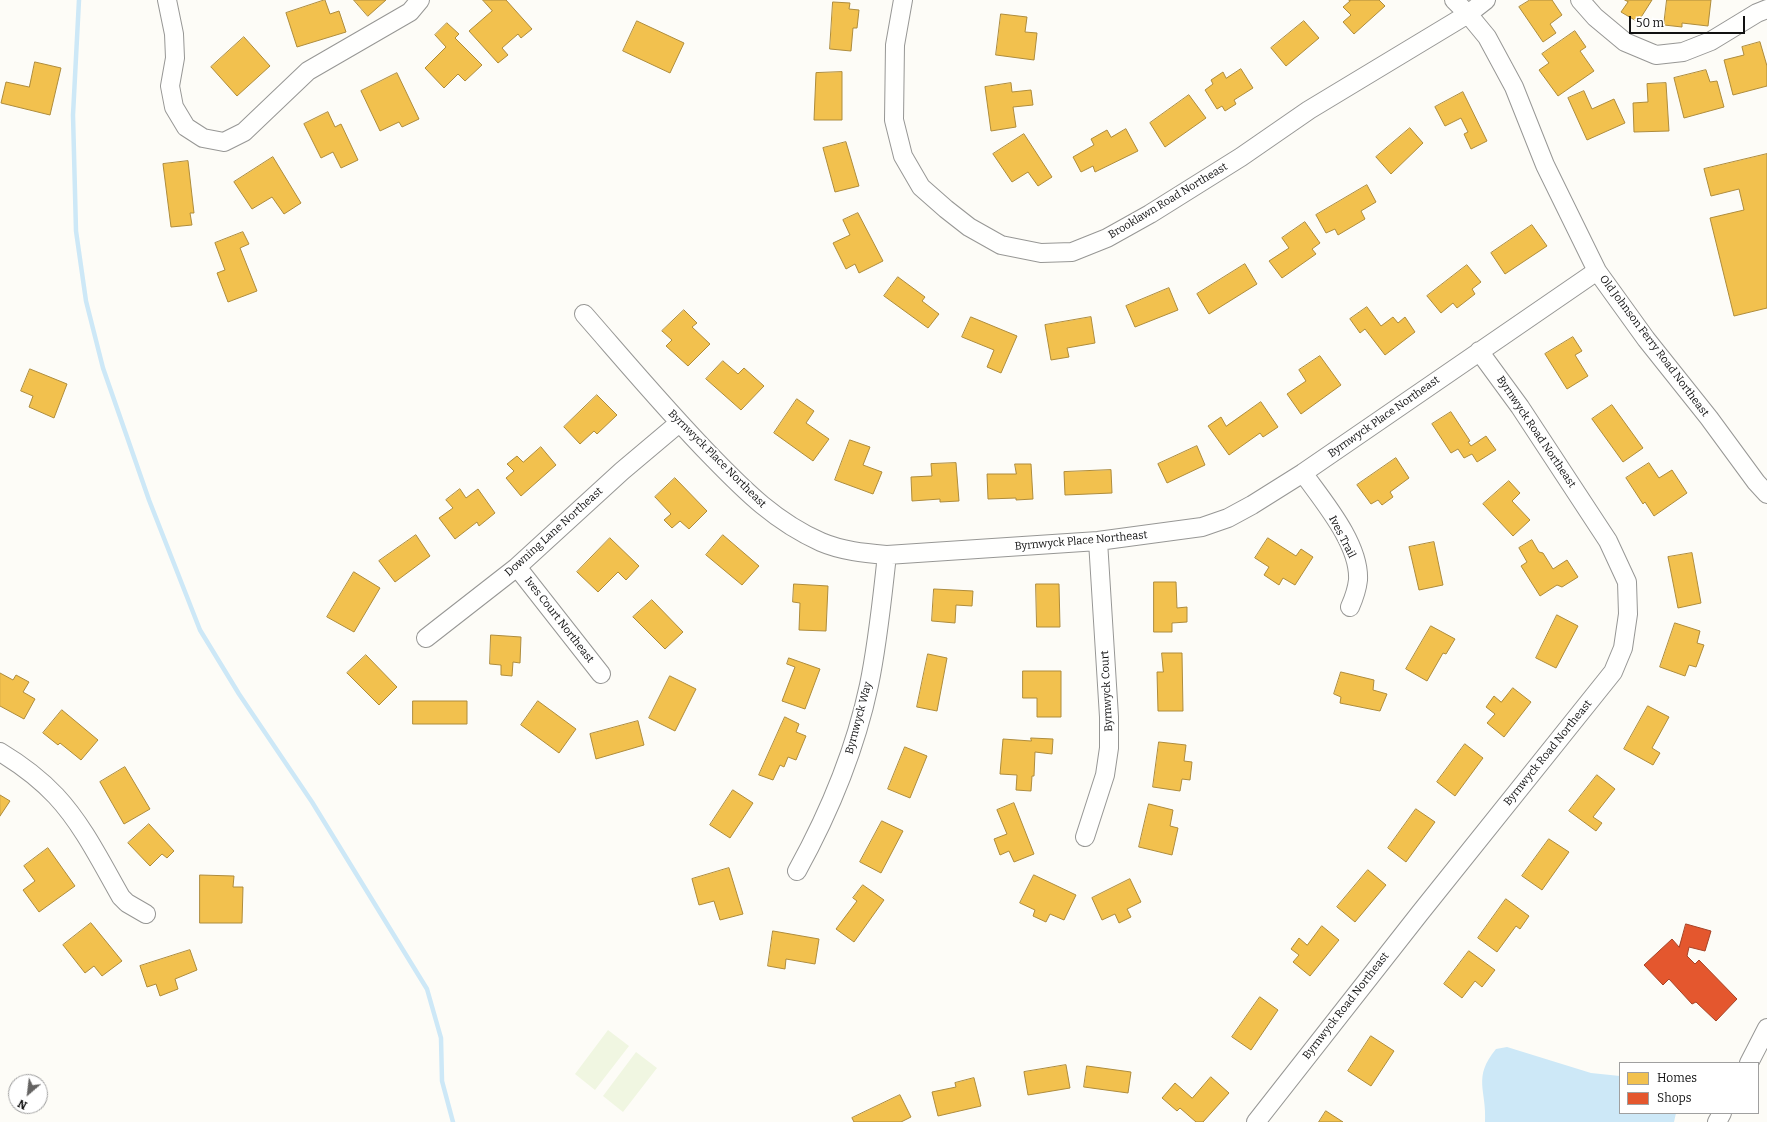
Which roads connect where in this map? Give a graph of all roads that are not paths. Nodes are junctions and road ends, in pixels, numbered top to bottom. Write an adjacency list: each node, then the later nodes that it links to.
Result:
1 (166, 0): 2 (street)
2 (420, 0)
3 (903, 0): 8 (street, Brooklawn Road Northeast)
4 (1454, 0): 8 (street, Old Johnson Ferry Road Northeast)
5 (1486, 0): 8 (street, Brooklawn Road Northeast)
6 (1580, 0): 7 (street)
7 (1767, 9)
8 (1468, 14): 9 (street, Old Johnson Ferry Road Northeast)
9 (1597, 271): 11 (street, Byrnwyck Place Northeast); 14 (street, Old Johnson Ferry Road Northeast)
10 (584, 314): 12 (street, Byrnwyck Place Northeast)
11 (1479, 351): 13 (street, Byrnwyck Place Northeast); 27 (street, Byrnwyck Road Northeast)
12 (679, 424): 16 (street, Byrnwyck Place Northeast); 17 (street, Downing Lane Northeast)
13 (1303, 473): 15 (street, Byrnwyck Place Northeast); 18 (street, Ives Trail)
14 (1767, 494)
15 (1098, 541): 16 (street, Byrnwyck Place Northeast); 22 (street, Byrnwyck Court)
16 (887, 555): 23 (street, Byrnwyck Way)
17 (517, 567): 19 (street, Downing Lane Northeast); 20 (street, Ives Court Northeast)
18 (1350, 607)
19 (426, 638)
20 (601, 674)
21 (0, 752): 24 (street)
22 (1085, 837)
23 (797, 872)
24 (146, 914)
25 (1767, 1028): 26 (street)
26 (1749, 1062)
27 (1256, 1122)

